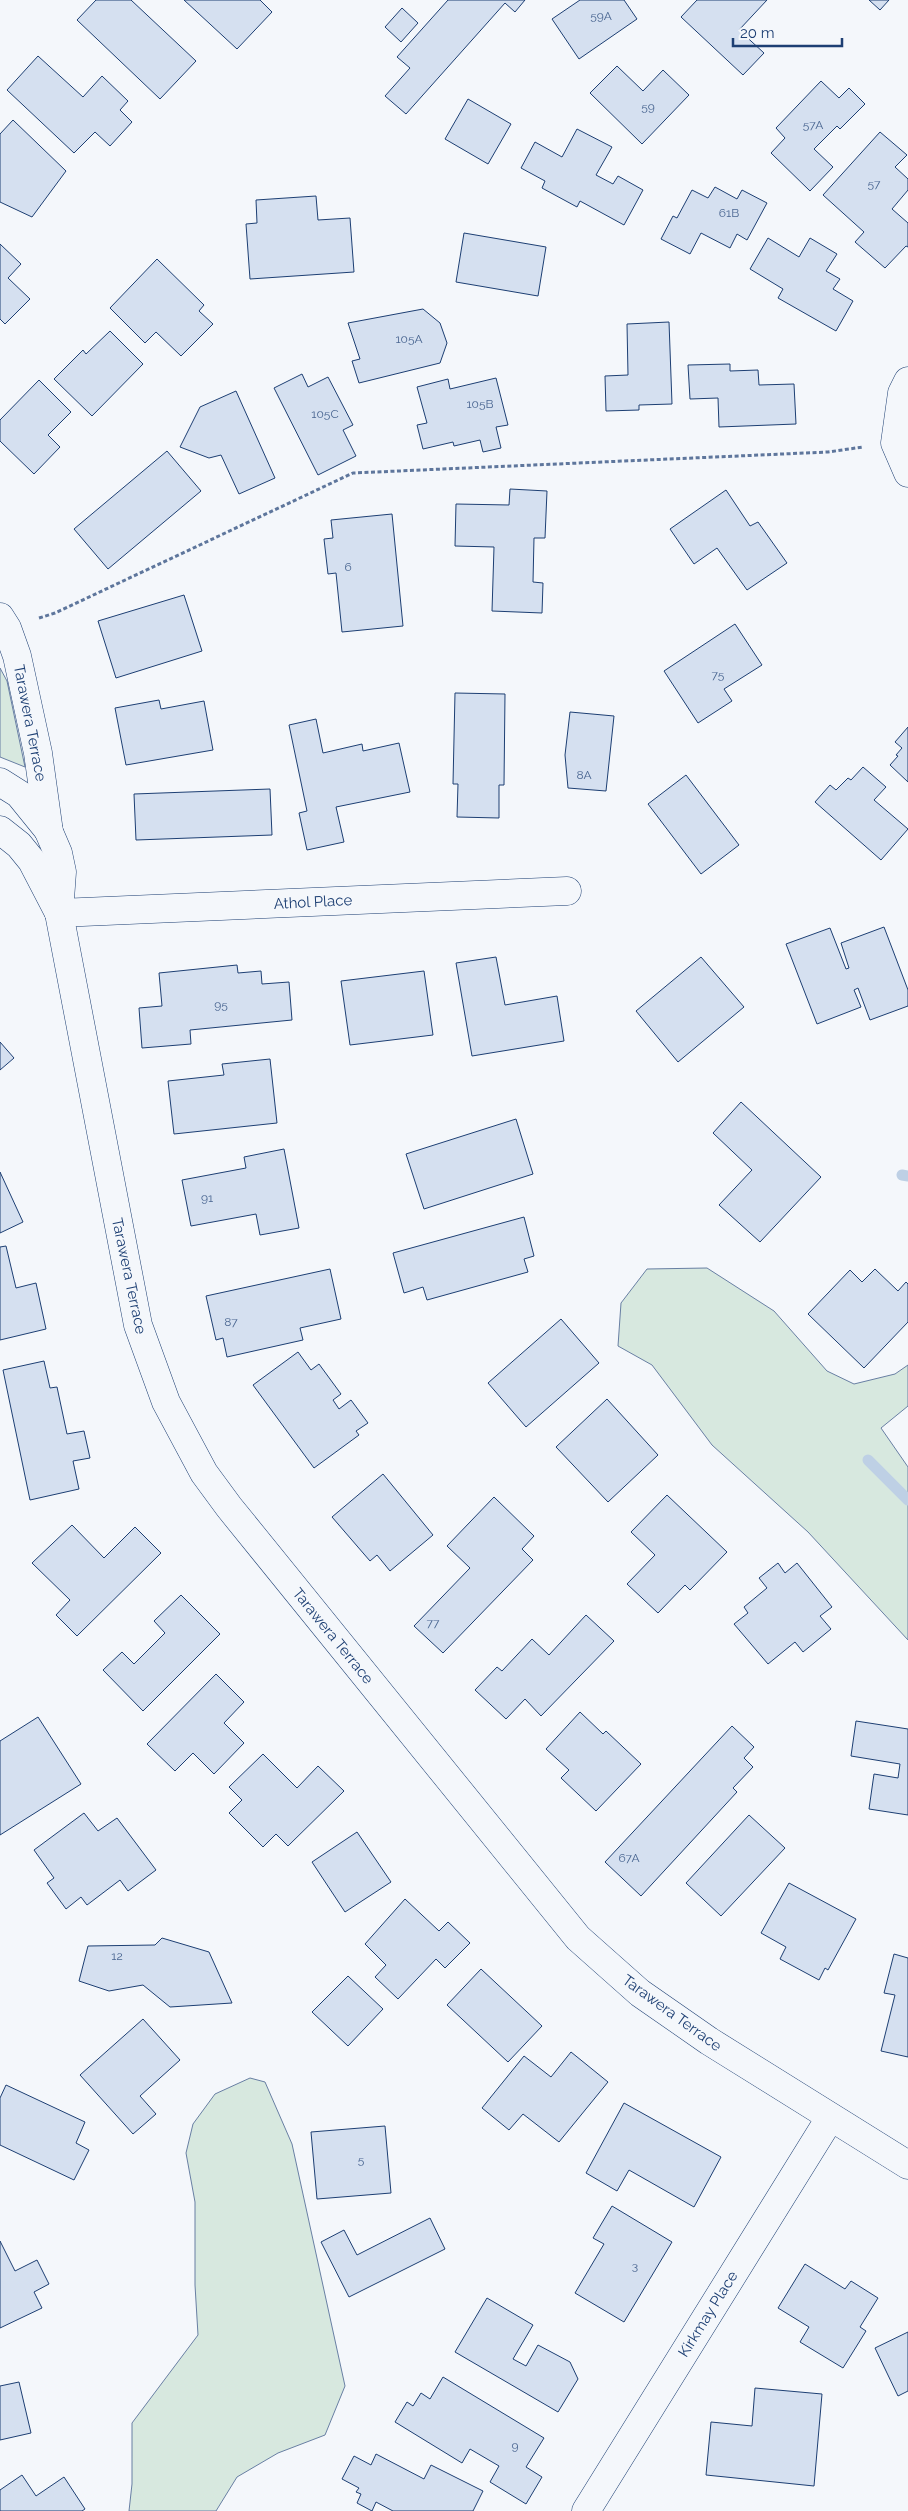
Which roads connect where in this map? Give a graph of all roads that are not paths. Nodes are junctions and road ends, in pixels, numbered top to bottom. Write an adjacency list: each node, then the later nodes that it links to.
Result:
1 (908, 381): 2 (street)
2 (908, 473)
3 (4, 622): 6 (street, Tarawera Terrace)
4 (0, 782): 6 (street, Tarawera Terrace)
5 (0, 830): 8 (street, Tarawera Terrace)
6 (50, 832): 8 (street, Tarawera Terrace)
7 (567, 891): 8 (street, Athol Place)
8 (59, 913): 9 (street, Tarawera Terrace)
9 (830, 2118): 10 (street, Tarawera Terrace); 11 (street, Kirkmay Place)
10 (908, 2165)
11 (586, 2511)

